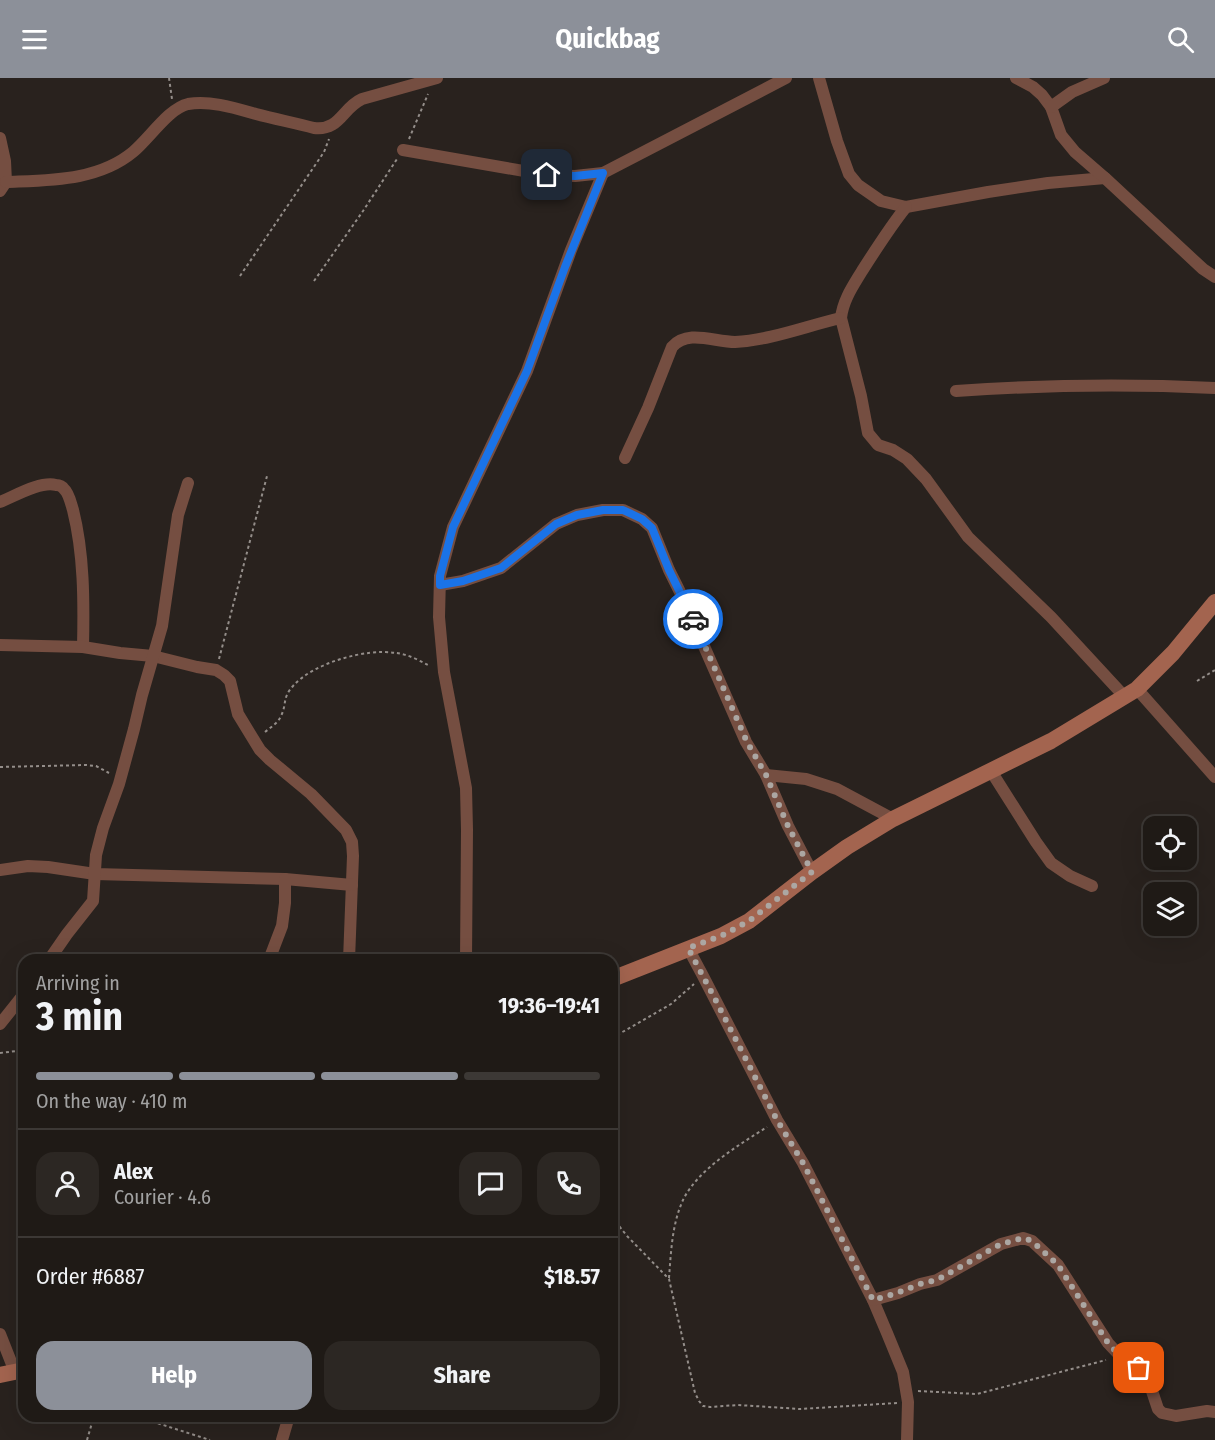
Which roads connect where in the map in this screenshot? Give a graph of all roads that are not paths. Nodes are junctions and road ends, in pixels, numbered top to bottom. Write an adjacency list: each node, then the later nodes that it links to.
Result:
1 (436, 78): 11 (street)
2 (786, 78): 9 (street)
3 (819, 78): 12 (street)
4 (1016, 78): 6 (street)
5 (1104, 78): 6 (street)
6 (1051, 107): 10 (street)
7 (0, 138): 11 (street)
8 (404, 150): 9 (street)
9 (603, 173): 20 (street)
10 (1106, 178): 12 (street); 13 (street)
11 (3, 187)
12 (906, 207): 14 (street)
13 (1215, 277)
14 (841, 318): 17 (street); 25 (street)
15 (1215, 388): 16 (street)
16 (956, 391)
17 (625, 458)
18 (188, 483): 24 (street)
19 (0, 502): 23 (street)
20 (440, 585): 27 (street); 40 (street)
21 (1215, 602): 25 (main road)
22 (0, 645): 23 (street)
23 (83, 647): 24 (street)
24 (153, 656): 32 (street); 34 (street)
25 (1130, 692): 26 (main road); 28 (street)
26 (992, 771): 29 (main road); 35 (street)
27 (766, 775): 29 (street); 31 (street)
28 (1215, 777)
29 (893, 819): 31 (main road)
30 (0, 870): 32 (street)
31 (812, 872): 36 (main road)
32 (94, 874): 33 (street); 37 (street)
33 (285, 879): 34 (street); 38 (street)
34 (352, 885): 39 (street)
35 (1092, 886)
36 (688, 948): 41 (main road); 44 (street)
37 (53, 954)
38 (271, 954)
39 (349, 954)
40 (466, 954)
41 (618, 977)
42 (18, 1002): 43 (street)
43 (0, 1024)
44 (873, 1300): 47 (street); 50 (street)
45 (0, 1334): 46 (street)
46 (13, 1372)
47 (1215, 1412)
48 (287, 1422): 49 (street)
49 (282, 1440)
50 (907, 1440)

